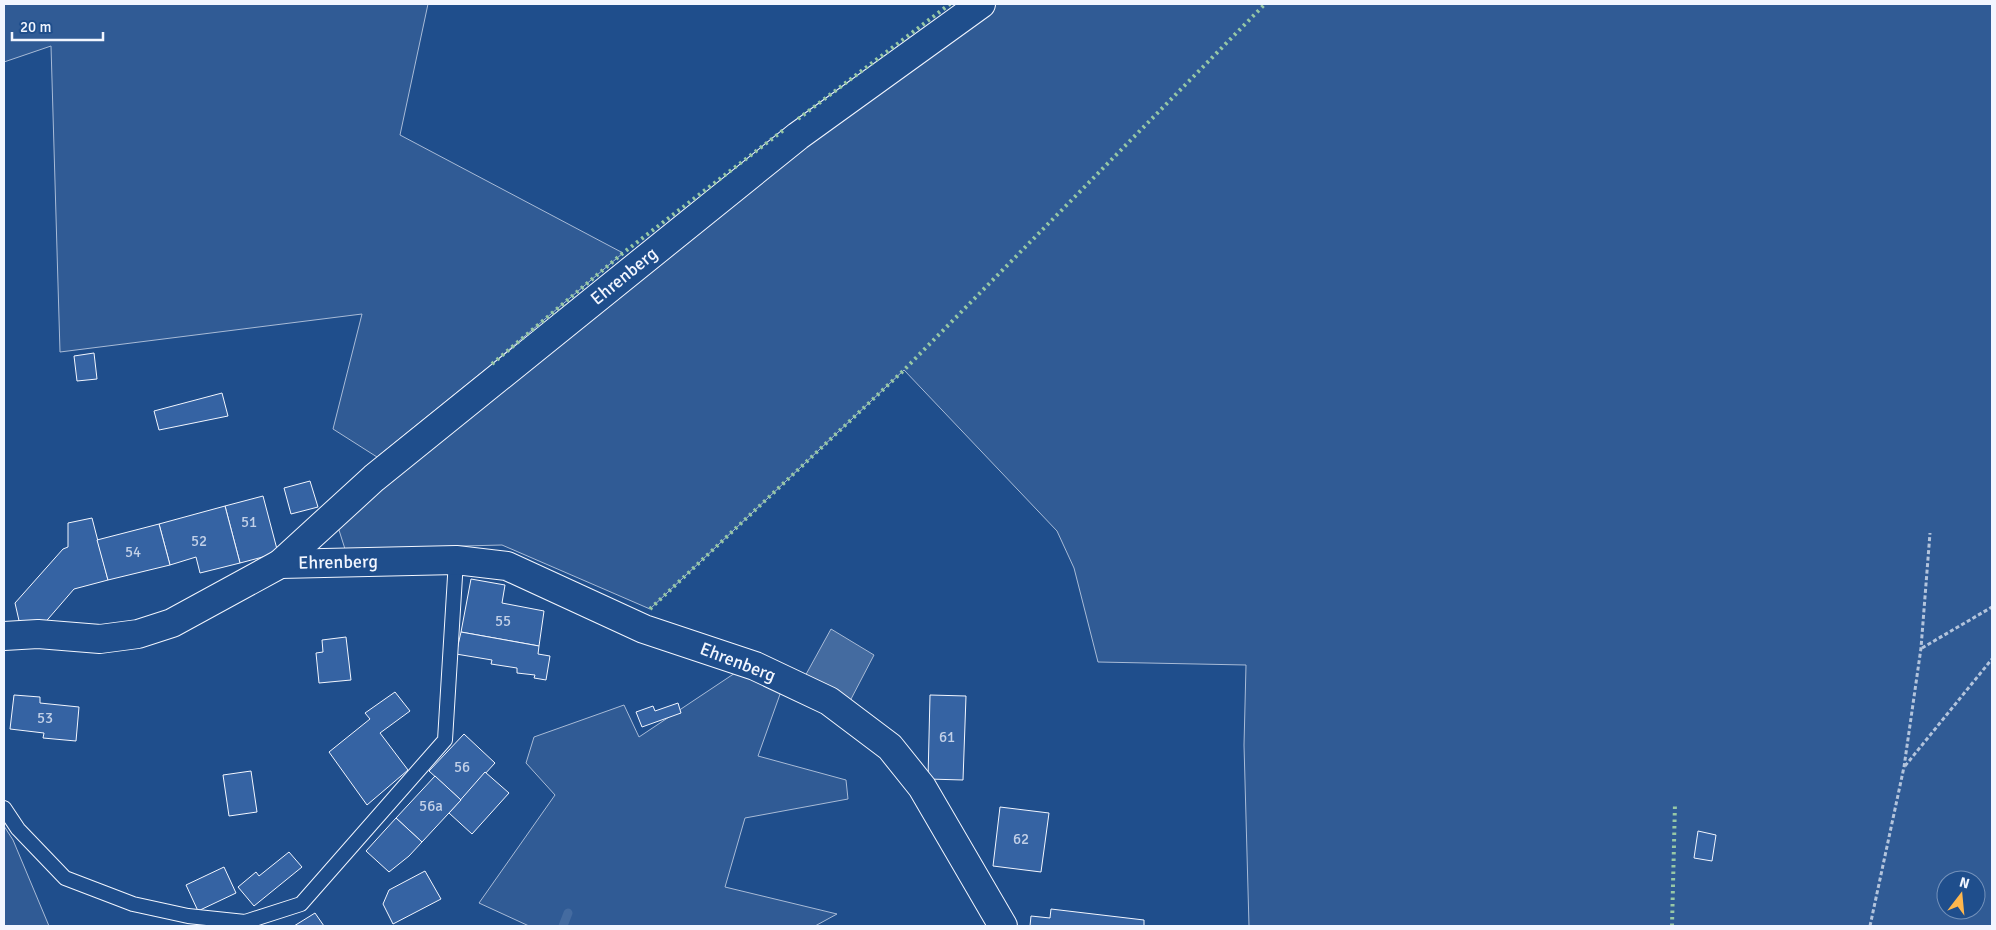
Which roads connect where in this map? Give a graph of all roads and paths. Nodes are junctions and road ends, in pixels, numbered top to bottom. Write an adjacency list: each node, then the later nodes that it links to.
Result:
1 (981, 4): 4 (street, Ehrenberg)
2 (1930, 533): 7 (path)
3 (456, 560): 4 (street, Ehrenberg); 10 (lane); 11 (street, Ehrenberg)
4 (280, 564): 6 (street, Ehrenberg)
5 (1992, 607): 7 (path)
6 (4, 636)
7 (1921, 648): 9 (path)
8 (1992, 659): 9 (path)
9 (1904, 767): 12 (path)
10 (4, 808)
11 (1003, 926)
12 (1870, 926)

